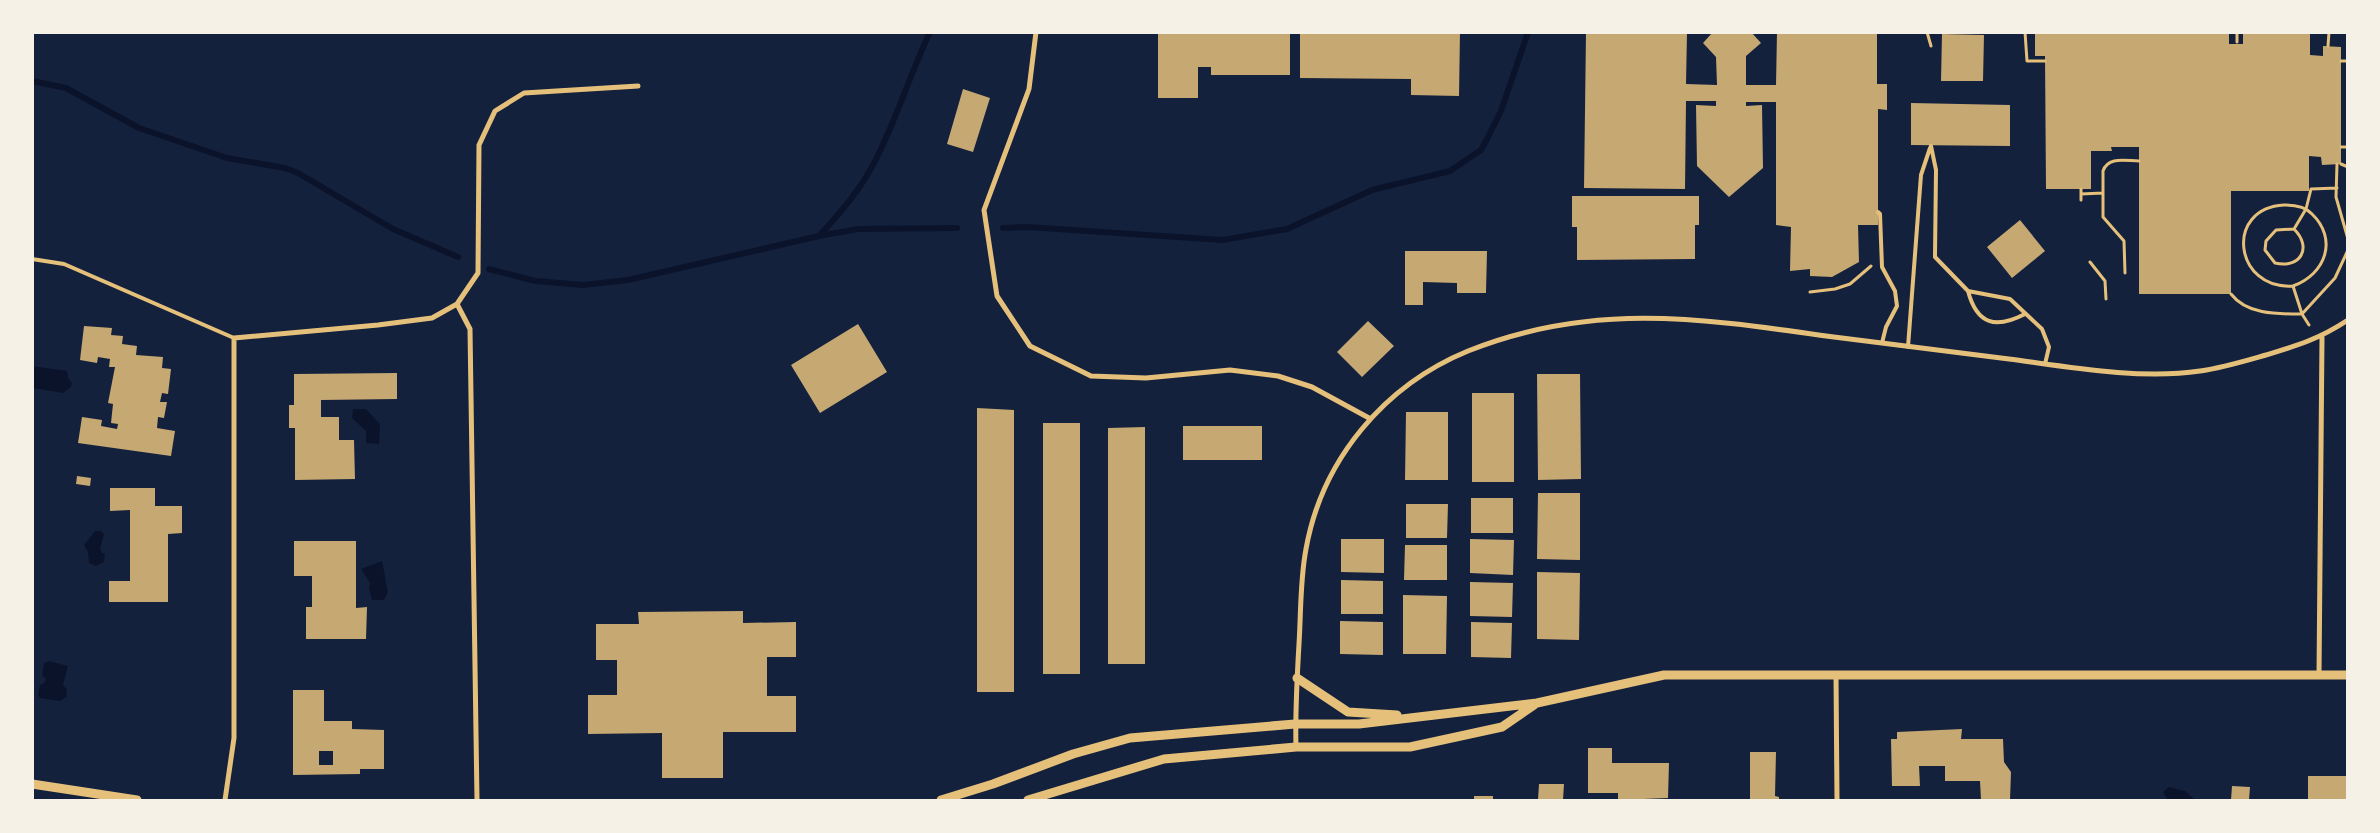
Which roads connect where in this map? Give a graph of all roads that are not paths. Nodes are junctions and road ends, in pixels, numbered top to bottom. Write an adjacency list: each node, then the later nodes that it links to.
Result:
1 (1036, 32): 14 (street)
2 (638, 86): 6 (street)
3 (1878, 212): 11 (lane)
4 (32, 259): 10 (lane)
5 (1968, 291): 7 (lane); 7 (lane); 12 (lane)
6 (457, 304): 10 (street); 26 (street)
7 (2025, 314): 13 (lane)
8 (2348, 320): 9 (street)
9 (2322, 337): 13 (street); 15 (street)
10 (234, 338): 25 (street)
11 (1882, 343): 12 (street); 14 (street)
12 (1908, 347): 13 (street)
13 (2045, 364)
14 (1368, 418): 18 (street)
15 (2319, 674): 16 (street); 17 (street)
16 (1836, 675): 19 (street); 29 (street)
17 (2348, 675)
18 (1298, 678): 20 (street); 21 (street)
19 (1536, 703): 20 (street); 22 (street)
20 (1417, 716): 21 (street)
21 (1295, 724): 22 (street); 27 (street)
22 (1296, 747): 28 (street)
23 (32, 784): 24 (street)
24 (137, 800)
25 (225, 800)
26 (477, 800)
27 (941, 800)
28 (1028, 800)
29 (1837, 800)

